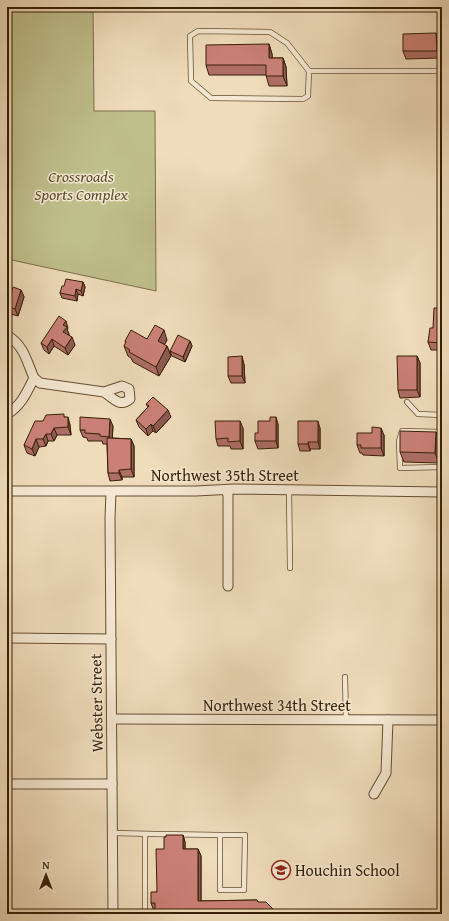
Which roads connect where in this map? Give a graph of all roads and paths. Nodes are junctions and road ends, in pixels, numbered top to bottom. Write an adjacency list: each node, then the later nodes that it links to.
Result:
1 (442, 70): 2 (lane)
2 (308, 71): 2 (lane)
3 (7, 335): 4 (street)
4 (34, 378): 5 (street); 7 (street)
5 (104, 392)
6 (407, 402): 8 (lane)
7 (7, 414)
8 (442, 415)
9 (442, 432): 10 (lane)
10 (442, 468)
11 (289, 489): 12 (street, Northwest 35th Street); 15 (street, Northwest 35th Street); 16 (lane)
12 (226, 490): 14 (street, Northwest 35th Street); 17 (street)
13 (8, 491): 14 (street, Northwest 35th Street)
14 (111, 492): 19 (street, Webster Street)
15 (442, 492)
16 (290, 568)
17 (228, 586)
18 (7, 638): 19 (street)
19 (111, 639): 21 (street, Webster Street)
20 (345, 677): 22 (lane)
21 (112, 719): 22 (street, Northwest 34th Street); 26 (street, Webster Street)
22 (346, 720): 23 (street, Northwest 34th Street)
23 (388, 720): 24 (street, Northwest 34th Street); 27 (street)
24 (442, 720)
25 (7, 784): 26 (street)
26 (112, 784): 28 (street, Webster Street)
27 (374, 794)
28 (113, 833): 29 (lane); 31 (street, Webster Street)
29 (145, 834): 30 (lane); 32 (lane)
30 (220, 835): 30 (lane)
31 (113, 914)
32 (145, 914)

